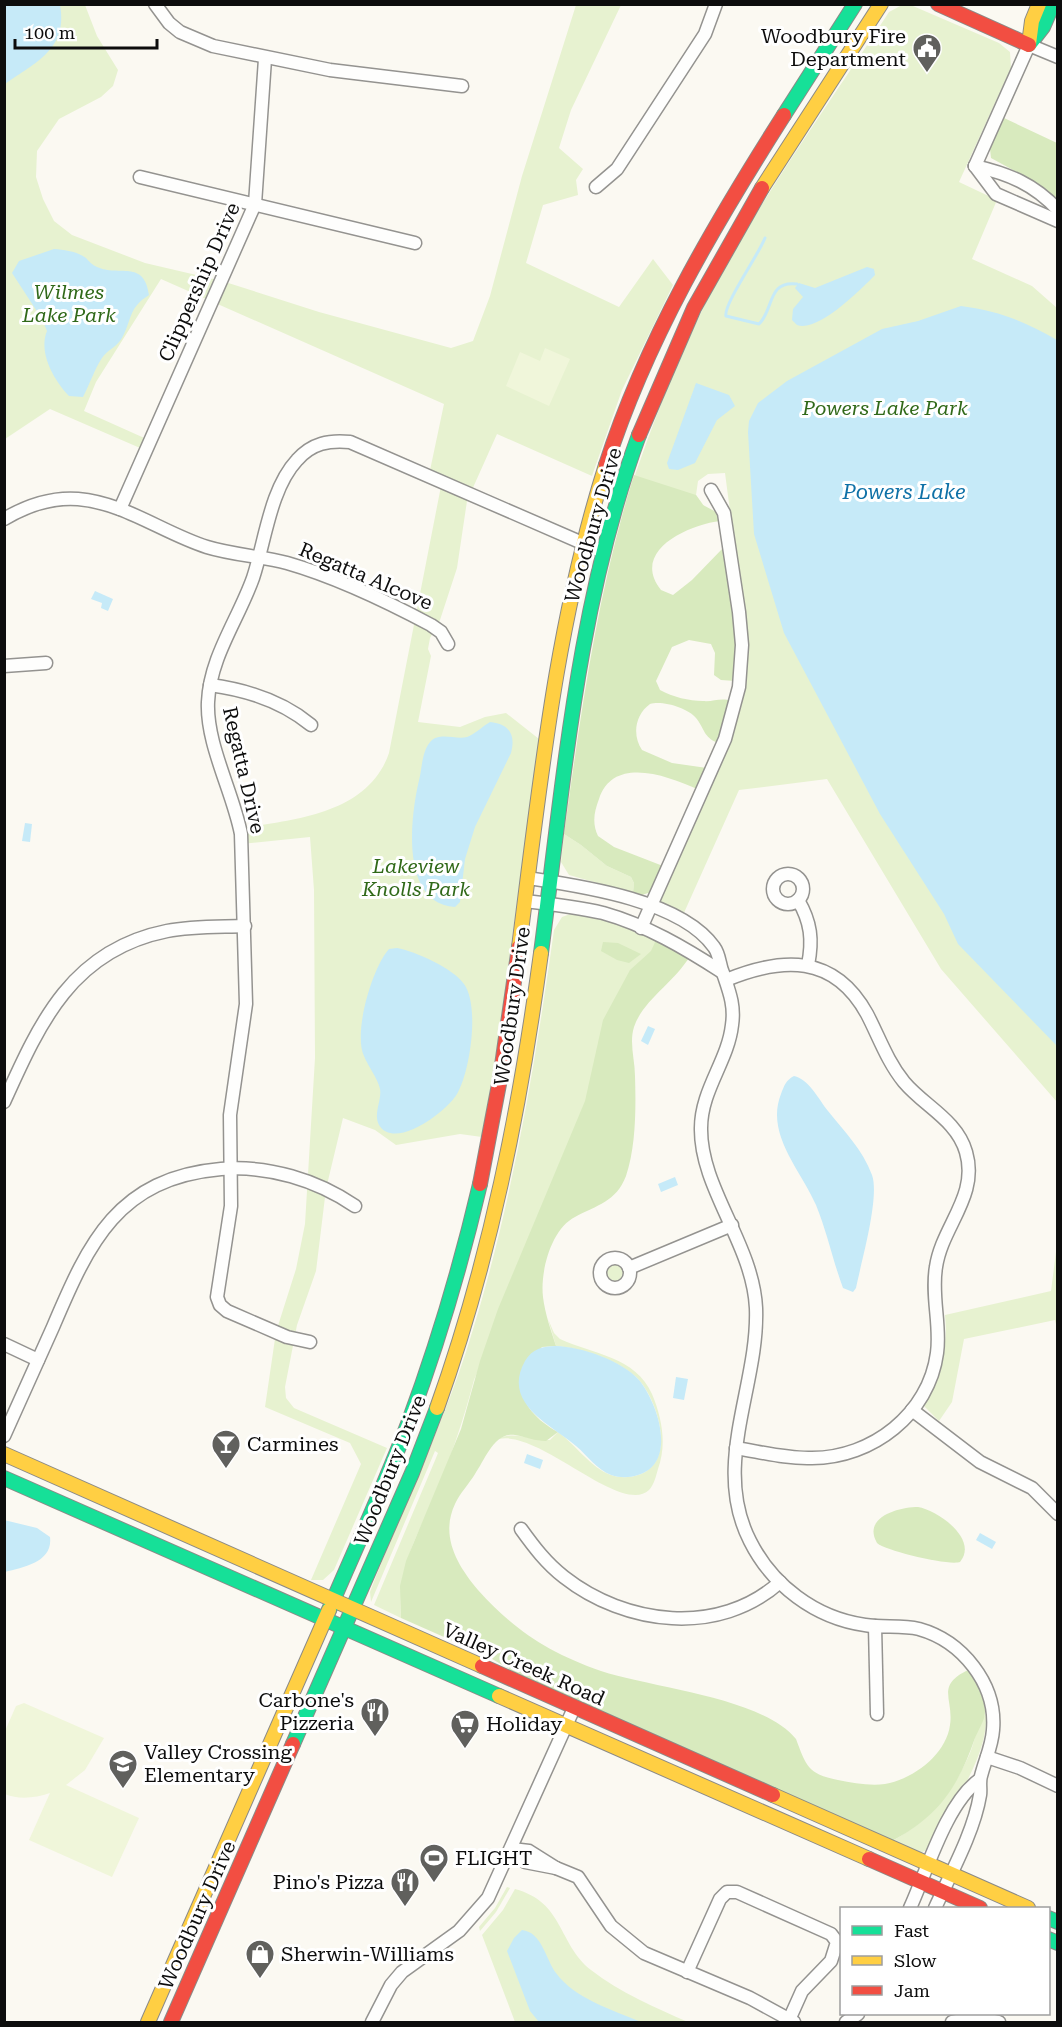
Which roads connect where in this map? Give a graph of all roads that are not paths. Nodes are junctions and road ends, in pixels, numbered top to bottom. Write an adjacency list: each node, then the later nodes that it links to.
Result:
1 (155, 4): 10 (street)
2 (716, 4): 14 (street)
3 (855, 4): 22 (main road, Woodbury Drive)
4 (881, 4): 23 (main road, Woodbury Drive)
5 (938, 4): 8 (main road)
6 (1040, 4): 8 (main road)
7 (1053, 4): 8 (main road)
8 (1029, 45): 9 (street); 12 (street)
9 (1058, 57)
10 (265, 59): 11 (street); 15 (street, Clippership Drive)
11 (462, 86)
12 (975, 166): 16 (street); 17 (street)
13 (140, 177): 15 (street)
14 (596, 187)
15 (255, 204): 18 (street); 20 (street, Clippership Drive)
16 (1058, 210)
17 (1058, 221)
18 (415, 243)
19 (711, 490): 35 (street)
20 (120, 509): 21 (street, Regatta Alcove); 24 (street, Regatta Alcove)
21 (4, 519)
22 (583, 543): 23 (street, Regatta Drive); 24 (street, Regatta Drive); 30 (main road, Woodbury Drive)
23 (603, 552): 31 (main road, Woodbury Drive)
24 (259, 556): 25 (street, Regatta Alcove); 28 (street, Regatta Drive)
25 (448, 644)
26 (46, 663): 27 (street)
27 (4, 666)
28 (210, 685): 29 (street); 36 (street, Regatta Drive)
29 (311, 725)
30 (528, 878): 31 (street); 33 (main road, Woodbury Drive)
31 (549, 882): 34 (main road, Woodbury Drive); 35 (street)
32 (798, 900): 38 (street)
33 (525, 901): 34 (street); 57 (main road, Woodbury Drive)
34 (546, 904): 37 (street); 58 (main road, Woodbury Drive)
35 (651, 906): 37 (street); 39 (street)
36 (245, 926): 40 (street); 42 (street, Regatta Drive)
37 (641, 928): 39 (street)
38 (808, 965): 39 (street); 49 (street)
39 (724, 976): 44 (street)
40 (10, 1074): 41 (street)
41 (4, 1102)
42 (232, 1168): 43 (street); 46 (street, Regatta Drive); 48 (street)
43 (355, 1206)
44 (732, 1225): 45 (street); 51 (street)
45 (629, 1268)
46 (310, 1342)
47 (4, 1344): 48 (street)
48 (38, 1360): 50 (street)
49 (912, 1410): 51 (street); 54 (street)
50 (4, 1436)
51 (736, 1448): 56 (street)
52 (4, 1454): 57 (main road, Valley Creek Road)
53 (4, 1478): 59 (main road, Valley Creek Road)
54 (1058, 1514)
55 (521, 1529): 56 (street)
56 (780, 1582): 60 (street)
57 (334, 1600): 58 (main road, Valley Creek Road); 59 (main road, Woodbury Drive)
58 (353, 1609): 61 (main road, Woodbury Drive); 62 (main road, Valley Creek Road)
59 (325, 1619): 61 (main road, Valley Creek Road); 79 (main road, Woodbury Drive)
60 (874, 1626): 63 (street); 65 (street)
61 (344, 1628): 64 (main road, Valley Creek Road); 80 (main road, Woodbury Drive)
62 (574, 1708): 64 (street); 69 (main road, Valley Creek Road)
63 (877, 1714)
64 (566, 1726): 68 (street); 71 (main road, Valley Creek Road)
65 (987, 1758): 66 (street); 67 (street)
66 (979, 1780): 69 (street); 70 (street)
67 (1058, 1786)
68 (512, 1849): 77 (street); 81 (street)
69 (929, 1865): 70 (main road, Valley Creek Road); 71 (street)
70 (950, 1874): 72 (street); 76 (main road, Valley Creek Road)
71 (921, 1882): 72 (main road, Valley Creek Road); 73 (street)
72 (942, 1892): 74 (street); 75 (main road, Valley Creek Road)
73 (910, 1907)
74 (935, 1907)
75 (979, 1907)
76 (1026, 1907)
77 (687, 1972): 78 (street); 78 (street)
78 (791, 2021)
79 (148, 2022)
80 (171, 2022)
81 (372, 2022)
82 (952, 2022): 83 (street)
83 (999, 2022)

